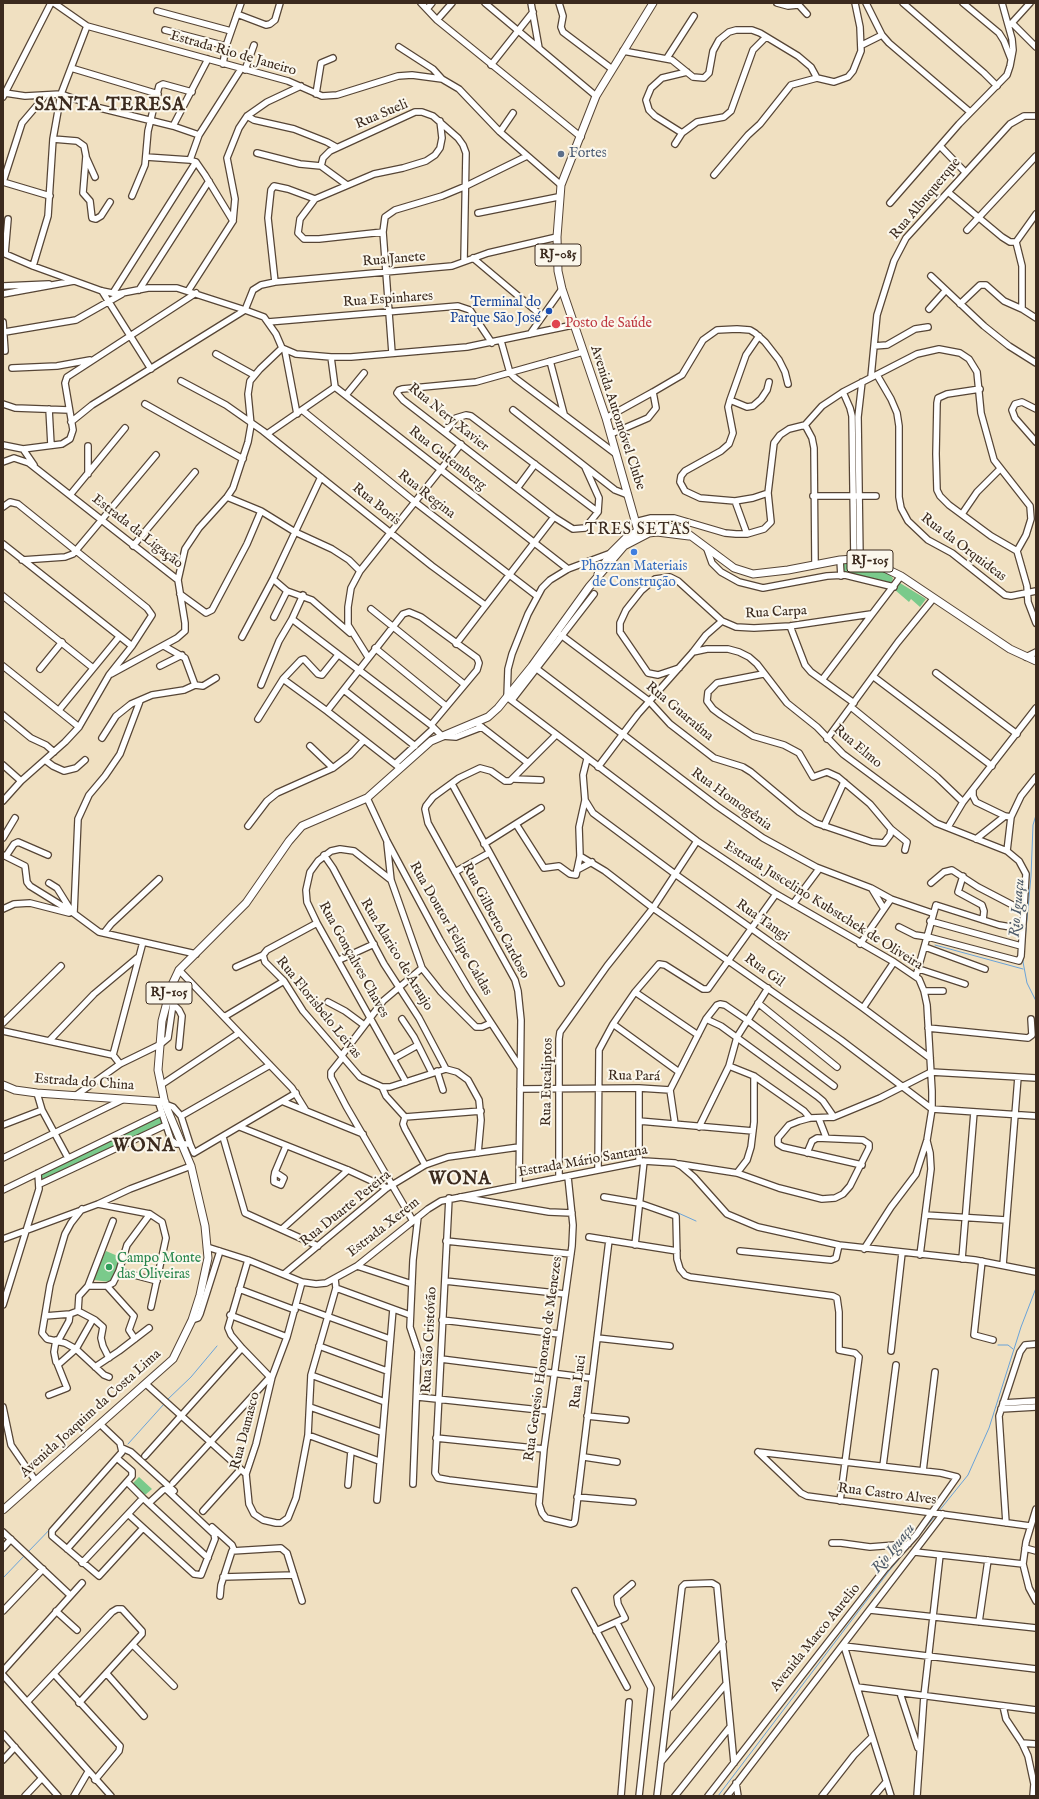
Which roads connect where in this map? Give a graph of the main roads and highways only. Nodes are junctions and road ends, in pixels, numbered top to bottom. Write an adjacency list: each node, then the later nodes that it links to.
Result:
1 (653, 3): 2 (main road, Avenida Automóvel Clube / RJ-085)
2 (637, 520): 3 (main road); 4 (main road, Avenida Automóvel Clube / RJ-085); 5 (main road)
3 (651, 530): 4 (main road); 5 (main road, Avenida Joaquim da Costa Lima / RJ-105); 7 (main road, Avenida Joaquim da Costa Lima / RJ-105)
4 (638, 531): 5 (main road)
5 (629, 539): 6 (main road, Avenida Joaquim da Costa Lima / RJ-105); 6 (main road, Avenida Joaquim da Costa Lima / RJ-105)
6 (596, 578): 9 (main road, Avenida Joaquim da Costa Lima / RJ-105)
7 (1036, 661)
8 (4, 1086): 9 (main road, Estrada do China)
9 (163, 1102): 10 (main road, Avenida Joaquim da Costa Lima / RJ-105)
10 (3, 1509)

